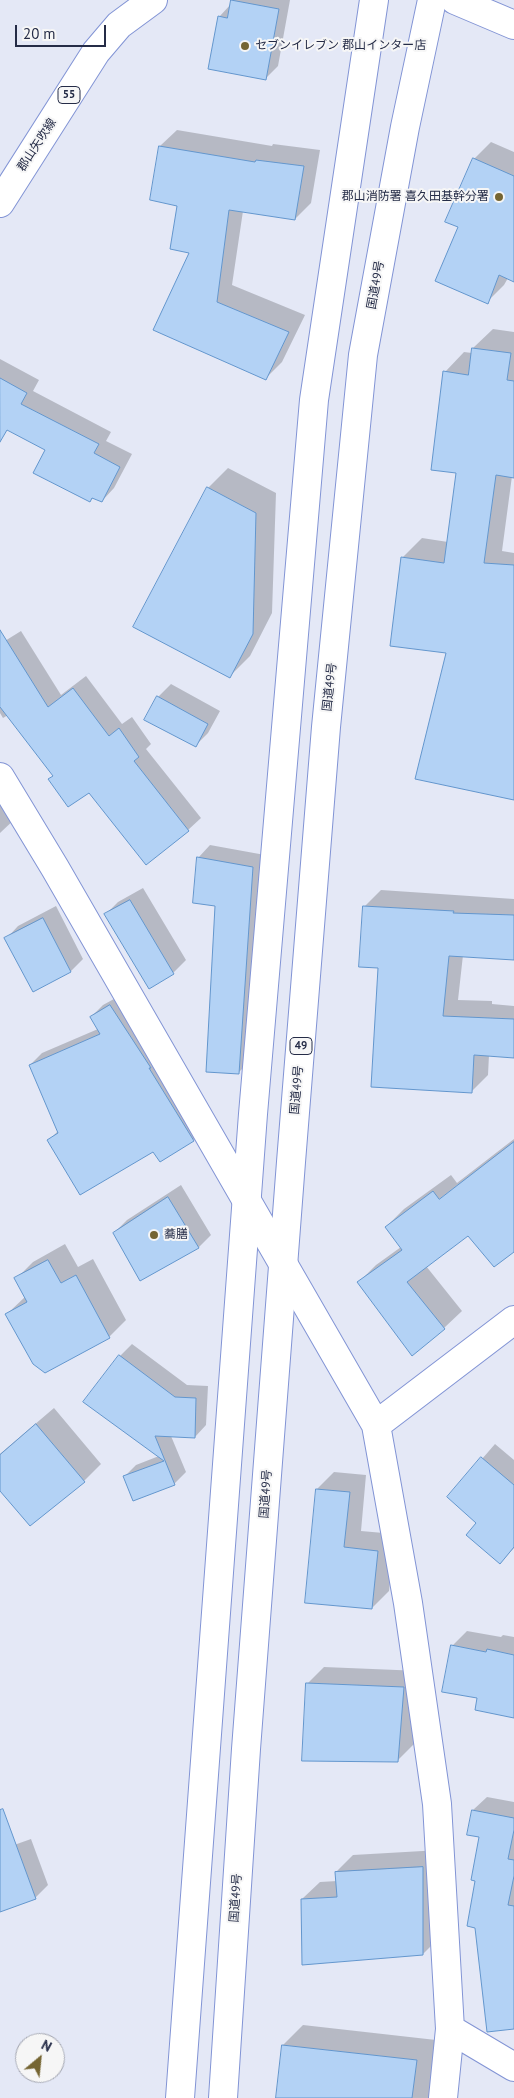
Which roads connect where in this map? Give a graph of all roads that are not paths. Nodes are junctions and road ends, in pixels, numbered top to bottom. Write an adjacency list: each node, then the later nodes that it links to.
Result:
1 (153, 0): 6 (main road, 郡山矢吹線 / 55)
2 (374, 0): 8 (main road)
3 (432, 0): 9 (main road, 国道49号 / 49)
4 (455, 0): 5 (main road)
5 (514, 25)
6 (0, 202)
7 (0, 778): 8 (main road)
8 (247, 1200): 9 (main road); 14 (main road)
9 (284, 1266): 11 (main road); 15 (main road, 国道49号 / 49)
10 (514, 1320): 11 (main road)
11 (376, 1425): 12 (main road)
12 (450, 2029): 13 (main road); 16 (main road)
13 (514, 2067)
14 (180, 2098)
15 (223, 2098)
16 (443, 2098)

